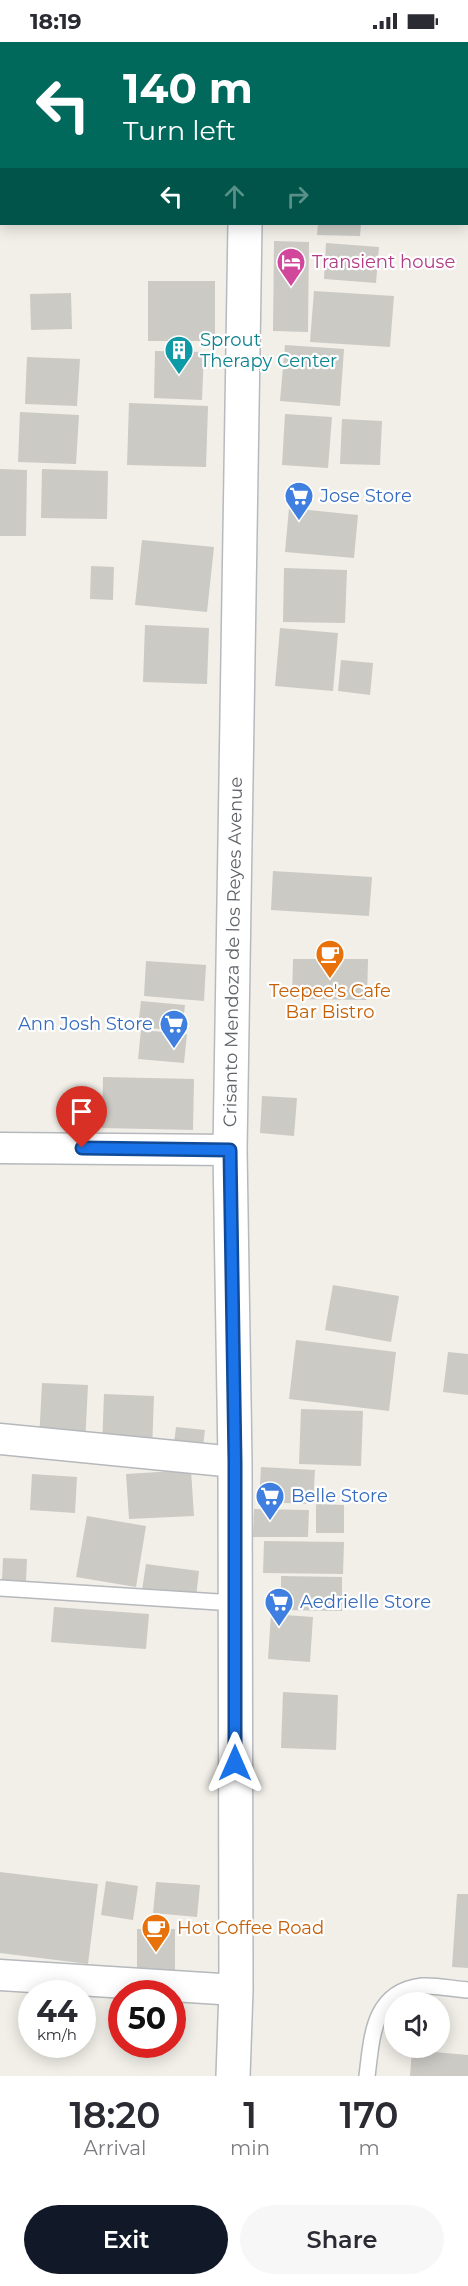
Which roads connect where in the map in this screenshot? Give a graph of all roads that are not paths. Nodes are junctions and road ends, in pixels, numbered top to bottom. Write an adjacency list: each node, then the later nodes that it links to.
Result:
1 (245, 225): 3 (main road, Crisanto Mendoza de los Reyes Avenue)
2 (0, 1148): 3 (street)
3 (230, 1150): 5 (main road, Crisanto Mendoza de los Reyes Avenue)
4 (0, 1439): 5 (street)
5 (235, 1462): 7 (main road, Crisanto Mendoza de los Reyes Avenue)
6 (0, 1588): 7 (lane)
7 (234, 1604): 9 (main road, Crisanto Mendoza de los Reyes Avenue)
8 (0, 1975): 9 (street)
9 (236, 1990): 11 (main road, Crisanto Mendoza de los Reyes Avenue)
10 (468, 1990): 12 (lane)
11 (233, 2076)
12 (367, 2076)

